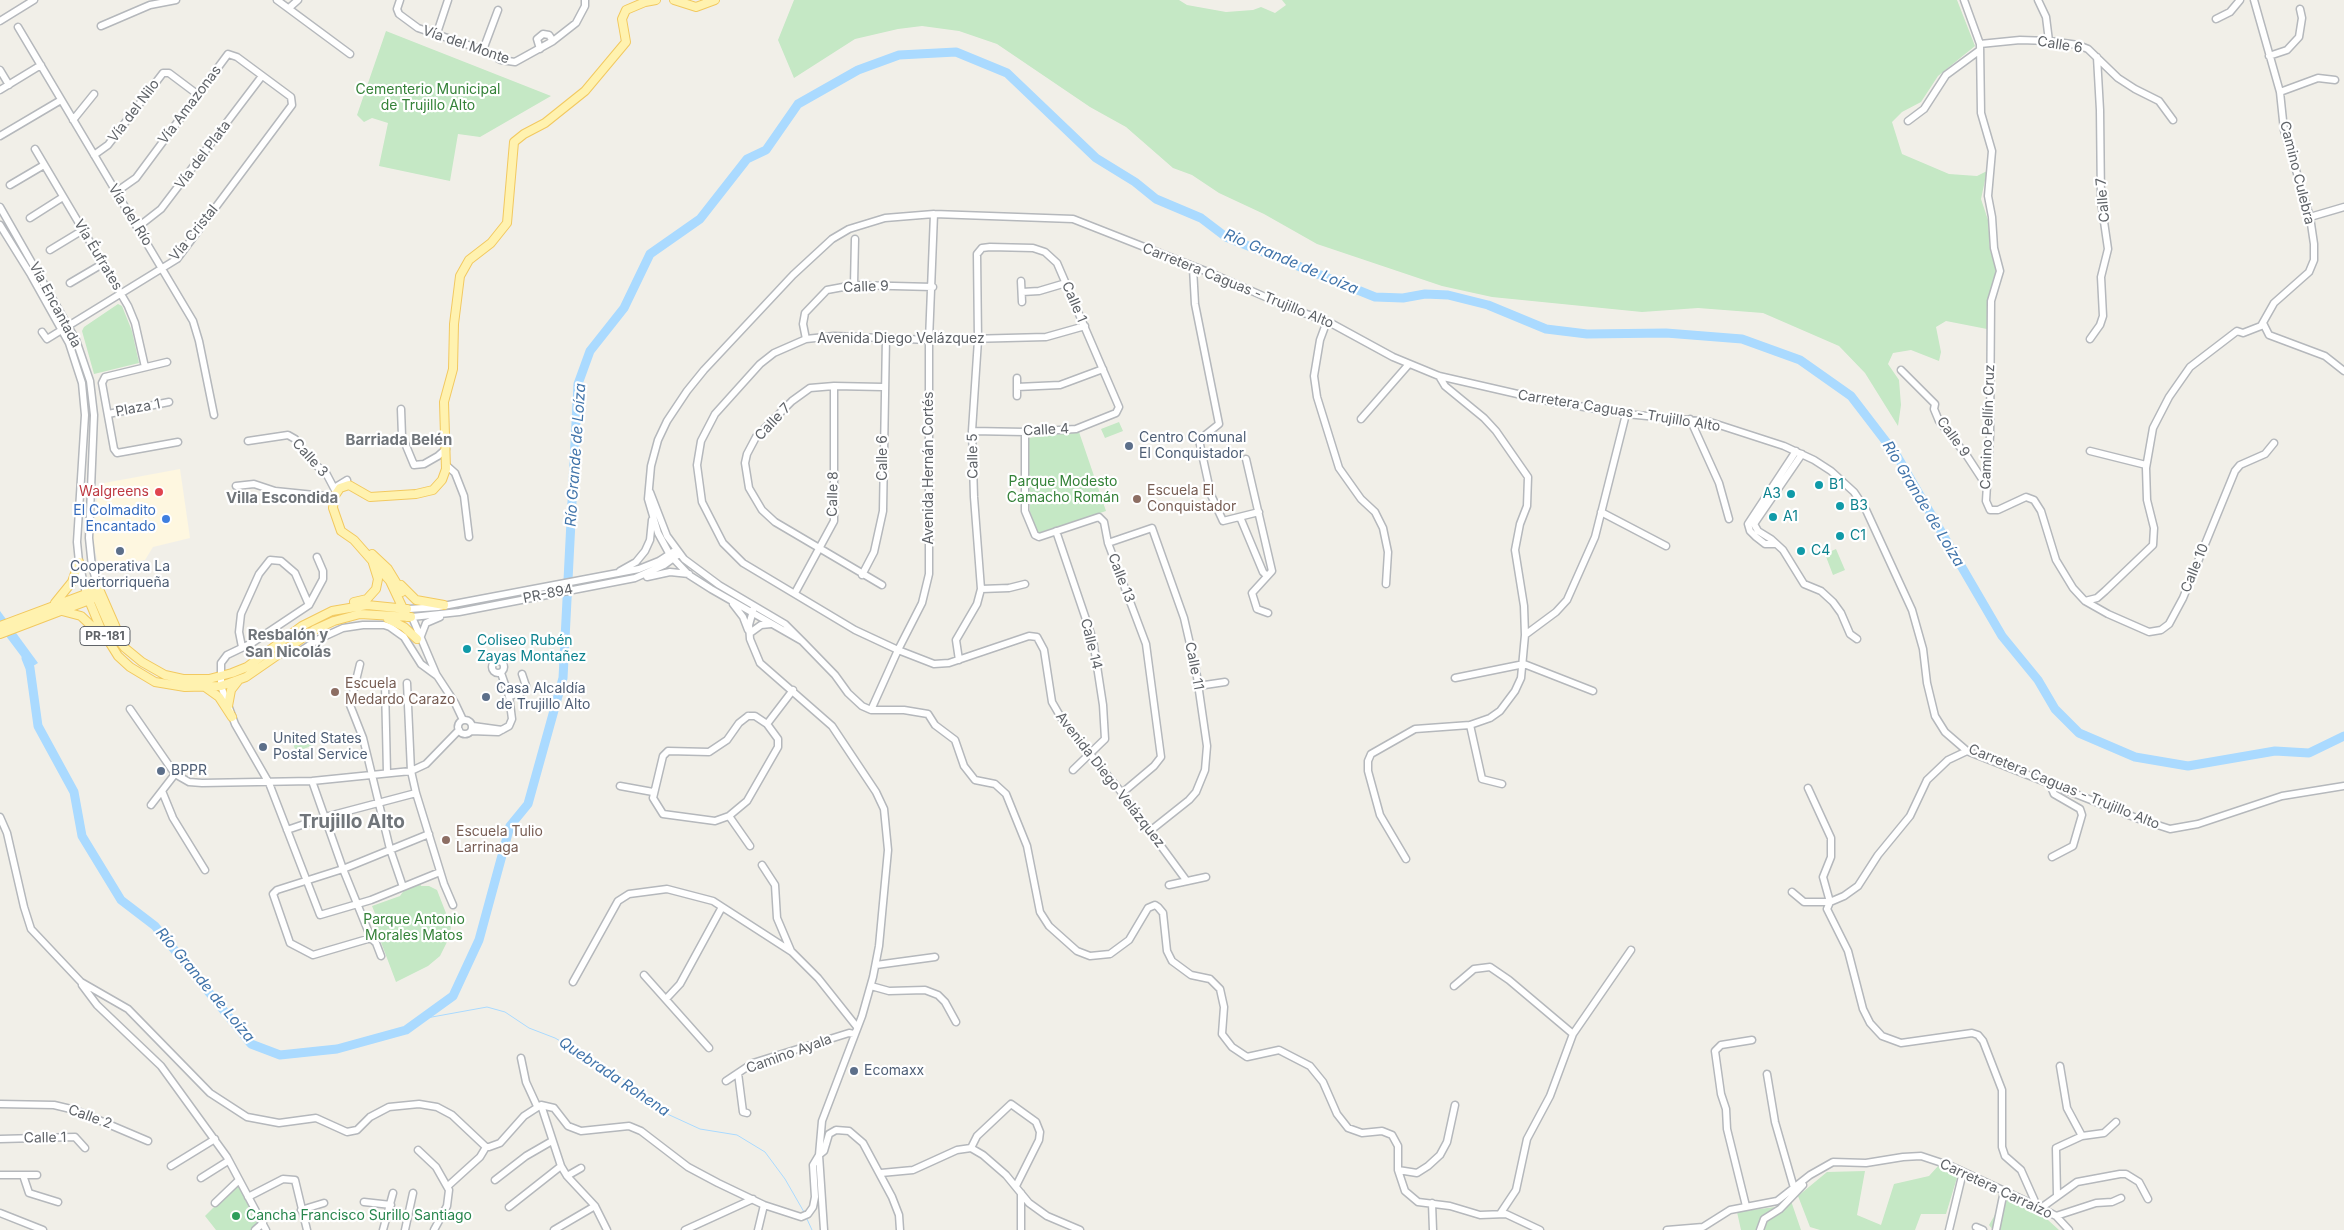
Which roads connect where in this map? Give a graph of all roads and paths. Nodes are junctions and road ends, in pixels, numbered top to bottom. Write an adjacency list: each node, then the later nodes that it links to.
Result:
1 (34, 0): 19 (street)
2 (176, 0): 21 (street)
3 (276, 0): 15 (street)
4 (298, 0): 15 (street)
5 (400, 0): 22 (street, Vía del Monte)
6 (448, 0): 22 (street)
7 (585, 0): 23 (street, Vía del Monte)
8 (656, 0): 110 (main road)
9 (674, 0): 10 (main road)
10 (715, 0)
11 (1964, 0): 25 (street, Camino Pellín Cruz)
12 (2038, 0): 24 (street)
13 (2240, 0): 18 (street)
14 (2254, 0): 29 (street, Camino Culebra)
15 (290, 8): 28 (street)
16 (2300, 9): 29 (street)
17 (498, 10): 27 (street)
18 (2216, 20)
19 (0, 21)
20 (18, 26): 31 (street, Vía del Río)
21 (102, 26)
22 (437, 33): 27 (street, Vía del Monte)
23 (553, 41): 26 (street, Vía del Monte); 26 (street)
24 (2049, 41): 25 (street, Calle 6); 30 (street, Calle 6)
25 (1980, 47): 44 (street); 117 (street, Camino Pellín Cruz)
26 (540, 49): 27 (street, Vía del Monte)
27 (483, 50)
28 (350, 54)
29 (2269, 56): 37 (street, Camino Culebra)
30 (2097, 57): 43 (street, Calle 6); 82 (street, Calle 7)
31 (41, 65): 35 (street); 40 (street, Vía del Río)
32 (0, 70): 35 (street)
33 (262, 76): 39 (street, Vía Amazonas); 41 (street, Vía Amazonas); 58 (street, Vía del Plata)
34 (2335, 80): 37 (street)
35 (9, 85): 36 (street)
36 (0, 90)
37 (2280, 92): 55 (street, Camino Culebra)
38 (94, 94): 42 (street)
39 (197, 94): 47 (street, Vía del Nilo); 50 (street, Vía Amazonas)
40 (61, 100): 42 (street, Vía del Río); 45 (street)
41 (292, 101): 64 (street, Vía Cristal)
42 (73, 120): 47 (street, Vía del Río)
43 (2173, 120)
44 (1908, 121)
45 (0, 136)
46 (35, 149): 48 (street, Vía Éufrates)
47 (94, 155): 50 (street, Vía del Río)
48 (44, 165): 49 (street); 51 (street, Vía Éufrates)
49 (10, 185)
50 (116, 192): 58 (street, Vía del Río)
51 (63, 197): 56 (street); 59 (street, Vía Éufrates)
52 (0, 207): 76 (street, Vía Encantada)
53 (2344, 207): 55 (street)
54 (934, 214): 65 (street, Carretera Caguas - Trujillo Alto); 70 (street, Avenida Hernán Cortés); 120 (street, Carretera Caguas - Trujillo Alto)
55 (2310, 217): 75 (street, Camino Culebra)
56 (30, 218)
57 (0, 225): 78 (street, Vía Encantada)
58 (138, 227): 64 (street, Vía del Río)
59 (84, 230): 62 (street); 63 (street, Vía Éufrates)
60 (855, 238): 69 (street)
61 (982, 248): 68 (street, Calle 1); 84 (street, Calle 5)
62 (50, 250)
63 (104, 263): 67 (street); 72 (street, Vía Éufrates)
64 (163, 268): 72 (street, Vía Cristal); 102 (street, Vía del Río)
65 (1193, 268): 74 (street, Carretera Caguas - Trujillo Alto); 124 (street)
66 (1022, 281): 71 (street)
67 (70, 283)
68 (1066, 283): 71 (street); 77 (street, Calle 1)
69 (854, 285): 70 (street, Calle 9); 81 (street, Calle 9)
70 (933, 287): 83 (street, Avenida Hernán Cortés)
71 (1022, 292): 73 (street)
72 (121, 293): 76 (street, Vía Cristal); 87 (street, Vía Éufrates)
73 (1022, 302)
74 (1326, 321): 86 (street, Carretera Caguas - Trujillo Alto); 143 (street)
75 (2263, 323): 90 (street); 115 (street)
76 (69, 326): 78 (street, Vía Cristal); 147 (street, Vía Encantada)
77 (1085, 326): 84 (street, Avenida Diego Velázquez); 88 (street, Calle 1)
78 (62, 330): 79 (street); 135 (street, Vía Encantada)
79 (42, 332)
80 (886, 337): 81 (street, Avenida Diego Velázquez); 83 (street, Avenida Diego Velázquez); 94 (street, Calle 6)
81 (806, 339): 146 (street, Avenida Diego Velázquez)
82 (2090, 339)
83 (929, 340): 84 (street, Avenida Diego Velázquez); 168 (street, Avenida Hernán Cortés)
84 (978, 340): 105 (street, Calle 5)
85 (167, 362): 87 (street)
86 (1409, 364): 91 (street, Carretera Caguas - Trujillo Alto); 103 (street)
87 (145, 367): 100 (street)
88 (1103, 369): 95 (street); 99 (street, Calle 1)
89 (1901, 370): 117 (street, Calle 9)
90 (2344, 371)
91 (1439, 376): 101 (street, Carretera Caguas - Trujillo Alto); 163 (street)
92 (1017, 378): 95 (street)
93 (834, 386): 94 (street, Calle 7); 131 (street, Calle 8); 131 (street, Calle 7)
94 (883, 387): 138 (street, Calle 6)
95 (1017, 387): 96 (street)
96 (1017, 396)
97 (169, 402): 100 (street, Plaza 1)
98 (401, 409): 110 (street)
99 (1116, 413): 106 (street, Calle 4)
100 (108, 414): 108 (street)
101 (1626, 414): 104 (street, Carretera Caguas - Trujillo Alto); 122 (street)
102 (214, 415)
103 (1361, 420)
104 (1690, 420): 112 (street, Carretera Caguas - Trujillo Alto); 125 (street)
105 (972, 431): 106 (street, Calle 4); 145 (street, Calle 5)
106 (1025, 432): 126 (street, Calle 13)
107 (248, 441): 119 (street, Calle 3)
108 (178, 442)
109 (2274, 443): 149 (street, Calle 10)
110 (446, 449): 114 (main road)
111 (2090, 451): 115 (street)
112 (1799, 452): 165 (street); 198 (street, Carretera Caguas - Trujillo Alto)
113 (1246, 459): 121 (street)
114 (446, 465): 119 (main road); 127 (street)
115 (2146, 465): 149 (street)
116 (347, 480): 119 (street)
117 (1986, 485): 149 (street, Camino Pellín Cruz)
118 (236, 486): 119 (street)
119 (335, 492): 130 (main road)
120 (650, 492): 123 (street, Carretera Caguas - Trujillo Alto); 132 (street, Carretera Caguas - Trujillo Alto)
121 (1259, 512): 124 (street); 139 (street)
122 (1601, 512): 129 (street); 163 (street)
123 (652, 514): 132 (street, Carretera Caguas - Trujillo Alto); 136 (street)
124 (1240, 517): 139 (street)
125 (1729, 519)
126 (1056, 532): 128 (street, Calle 13); 199 (street, Calle 14)
127 (469, 537)
128 (1108, 543): 183 (street, Calle 11); 215 (street, Calle 13)
129 (1666, 546)
130 (362, 549): 134 (main road); 141 (main road)
131 (819, 550): 138 (street, Calle 7); 146 (street, Calle 8)
132 (675, 555): 136 (street, PR-894 / PR-894); 137 (street, Carretera Caguas - Trujillo Alto); 140 (street, PR-894 / PR-894); 153 (street, Carretera Caguas - Trujillo Alto)
133 (317, 557): 150 (street)
134 (371, 559): 154 (main road); 155 (main road)
135 (79, 562): 147 (street, Vía Encantada); 152 (main road)
136 (617, 573): 151 (street, PR-894 / PR-894)
137 (690, 575): 140 (street); 148 (street, Carretera Caguas - Trujillo Alto)
138 (862, 575): 144 (street, Calle 7)
139 (1267, 576): 156 (street)
140 (636, 578): 158 (street, PR-894 / PR-894)
141 (398, 584): 151 (main road); 155 (main road)
142 (1025, 584): 145 (street)
143 (1386, 584)
144 (882, 585)
145 (981, 589): 171 (street, Calle 5)
146 (795, 593): 168 (street, Avenida Diego Velázquez)
147 (93, 594): 152 (main road); 170 (main road, PR-181); 177 (main road, PR-181)
148 (728, 599): 153 (street, Carretera Caguas - Trujillo Alto); 161 (street)
149 (2086, 600)
150 (309, 605): 167 (street); 167 (street)
151 (444, 605): 155 (street, PR-894 / PR-894)
152 (54, 609): 160 (main road); 162 (main road); 170 (main road)
153 (753, 610): 159 (street); 161 (street); 166 (street, Carretera Caguas - Trujillo Alto)
154 (332, 611): 155 (main road, PR-181); 177 (main road, PR-181)
155 (408, 613): 157 (main road, PR-181); 158 (street, PR-894 / PR-894); 164 (street)
156 (1268, 613)
157 (373, 614): 164 (main road); 169 (main road, PR-181)
158 (444, 614): 164 (street)
159 (772, 624): 161 (street); 166 (street)
160 (0, 626)
161 (750, 633): 186 (street)
162 (0, 634)
163 (1525, 635): 173 (street)
164 (419, 638): 176 (street)
165 (1857, 639)
166 (802, 641): 191 (street)
167 (242, 647): 177 (street)
168 (898, 650): 171 (street, Avenida Diego Velázquez); 191 (street, Avenida Hernán Cortés)
169 (281, 654): 176 (street); 179 (main road, PR-181)
170 (118, 656): 184 (main road, PR-181)
171 (959, 660): 199 (street, Avenida Diego Velázquez)
172 (360, 664): 204 (street)
173 (1524, 664): 178 (street); 187 (street); 195 (street)
174 (501, 673): 188 (street)
175 (522, 674): 188 (street)
176 (437, 676): 193 (street)
177 (219, 677): 182 (street)
178 (1455, 678)
179 (241, 679): 182 (main road, PR-181); 189 (main road)
180 (1225, 682): 183 (street)
181 (407, 683): 201 (street)
182 (221, 686): 184 (main road, PR-181); 189 (street)
183 (1198, 686): 222 (street, Calle 11)
184 (205, 687): 192 (main road)
185 (385, 687): 202 (street)
186 (793, 690): 194 (street); 247 (street)
187 (1592, 691)
188 (509, 696): 196 (street)
189 (228, 706): 192 (street)
190 (130, 709): 203 (street)
191 (871, 710): 285 (street)
192 (232, 717): 206 (street)
193 (463, 720): 196 (street); 197 (street)
194 (766, 724): 213 (street); 218 (street)
195 (1470, 725): 207 (street); 227 (street)
196 (472, 728): 197 (street)
197 (459, 730): 201 (street)
198 (1967, 751): 208 (street, Carretera Caguas - Trujillo Alto); 238 (street)
199 (1091, 754): 200 (street, Calle 14); 215 (street, Avenida Diego Velázquez)
200 (1073, 770)
201 (412, 771): 202 (street); 214 (street)
202 (387, 773): 204 (street)
203 (176, 774): 206 (street); 212 (street)
204 (371, 775): 205 (street); 216 (street)
205 (312, 781): 206 (street); 220 (street)
206 (269, 783): 221 (street)
207 (1502, 784)
208 (2050, 784): 210 (street, Carretera Caguas - Trujillo Alto); 226 (street)
209 (620, 786): 213 (street)
210 (2344, 786)
211 (1808, 788): 238 (street)
212 (162, 791): 217 (street); 230 (street)
213 (653, 792): 218 (street)
214 (416, 793): 216 (street); 223 (street)
215 (1122, 793): 222 (street, Avenida Diego Velázquez)
216 (378, 803): 220 (street); 225 (street)
217 (151, 805)
218 (729, 816): 224 (street)
219 (0, 817): 249 (street)
220 (325, 817): 221 (street); 229 (street)
221 (287, 830): 234 (street)
222 (1150, 831): 233 (street, Avenida Diego Velázquez)
223 (429, 834): 225 (street); 231 (street)
224 (750, 846)
225 (390, 849): 229 (street); 236 (street)
226 (2052, 857)
227 (1406, 859)
228 (762, 865): 244 (street)
229 (343, 869): 234 (street); 239 (street)
230 (205, 870)
231 (440, 872): 236 (street); 240 (street)
232 (1206, 877): 233 (street)
233 (1186, 880): 235 (street)
234 (307, 881): 239 (street); 242 (street)
235 (1170, 885)
236 (403, 887): 239 (street)
237 (1792, 892): 238 (street)
238 (1830, 902): 317 (street)
239 (358, 904): 242 (street)
240 (452, 905)
241 (722, 906): 244 (street); 250 (street); 253 (street)
242 (371, 938): 245 (street)
243 (1630, 950): 257 (street)
244 (792, 952): 255 (street)
245 (381, 956)
246 (935, 957): 247 (street)
247 (876, 964): 251 (street)
248 (644, 975): 253 (street)
249 (81, 982): 272 (street); 275 (street)
250 (573, 982)
251 (871, 986): 254 (street); 255 (street)
252 (1454, 986): 257 (street)
253 (666, 999): 259 (street)
254 (956, 1022)
255 (857, 1026): 256 (street)
256 (854, 1034): 262 (street, Camino Ayala); 279 (street)
257 (1573, 1034): 320 (street)
258 (1752, 1040): 315 (street)
259 (709, 1048)
260 (521, 1058): 267 (street)
261 (2060, 1066): 270 (street)
262 (738, 1072): 264 (street, Camino Ayala); 268 (street)
263 (1767, 1074): 297 (street)
264 (726, 1081)
265 (0, 1104): 273 (street, Calle 2)
266 (1455, 1105): 285 (street)
267 (539, 1106): 274 (street); 275 (street); 306 (street)
268 (747, 1113)
269 (2116, 1122): 270 (street)
270 (2082, 1136): 302 (street)
271 (0, 1139): 276 (street, Calle 1)
272 (215, 1139): 280 (street); 281 (street)
273 (148, 1141)
274 (552, 1141): 282 (street); 294 (street)
275 (486, 1147): 295 (street)
276 (85, 1148)
277 (971, 1148): 288 (street); 296 (street); 296 (street)
278 (418, 1150): 295 (street)
279 (818, 1154): 288 (street); 312 (street); 335 (street)
280 (228, 1161): 292 (street); 293 (street)
281 (171, 1166)
282 (561, 1166): 291 (street); 316 (street)
283 (581, 1168): 291 (street)
284 (1822, 1168): 286 (street, Carretera Carraízo); 297 (street, Carretera Carraízo); 342 (street)
285 (1398, 1170): 311 (street)
286 (1963, 1172): 298 (street, Carretera Carraízo); 343 (street)
287 (37, 1174): 290 (street)
288 (881, 1174): 336 (street)
289 (0, 1175): 290 (street)
290 (23, 1175): 307 (street)
291 (567, 1176): 314 (street)
292 (201, 1178)
293 (239, 1180): 303 (street); 309 (street)
294 (495, 1180)
295 (448, 1186): 330 (street)
296 (1016, 1186): 300 (street)
297 (1794, 1188): 315 (street, Carretera Carraízo)
298 (2004, 1191): 317 (street, Carretera Carraízo); 345 (street)
299 (413, 1193): 329 (street)
300 (1021, 1193): 337 (street); 338 (street)
301 (393, 1194): 313 (street)
302 (2057, 1195): 304 (street); 317 (street)
303 (248, 1197): 318 (street); 322 (street)
304 (2147, 1197)
305 (2121, 1198): 321 (street)
306 (753, 1200): 312 (street); 333 (street)
307 (58, 1202)
308 (364, 1202): 313 (street)
309 (215, 1203)
310 (324, 1203): 318 (street)
311 (1432, 1203): 320 (street); 339 (street)
312 (764, 1204): 334 (street)
313 (391, 1205): 328 (street)
314 (594, 1206): 331 (street); 332 (street)
315 (1746, 1206): 341 (street, Carretera Carraízo)
316 (509, 1207)
317 (2039, 1207): 321 (street, Carretera Carraízo)
318 (301, 1210): 327 (street)
319 (0, 1213): 324 (street)
320 (1500, 1214): 340 (street)
321 (2056, 1216): 346 (street, Carretera Carraízo)
322 (262, 1223): 325 (street); 326 (street)
323 (1976, 1227): 344 (street)
324 (43, 1230)
325 (255, 1230)
326 (266, 1230)
327 (307, 1230)
328 (383, 1230)
329 (405, 1230)
330 (434, 1230)
331 (554, 1230)
332 (607, 1230)
333 (685, 1230)
334 (758, 1230)
335 (824, 1230)
336 (900, 1230)
337 (1020, 1230)
338 (1080, 1230)
339 (1433, 1230)
340 (1540, 1230)
341 (1667, 1230)
342 (1760, 1230)
343 (1949, 1230)
344 (1983, 1230)
345 (1996, 1230)
346 (2069, 1230)

